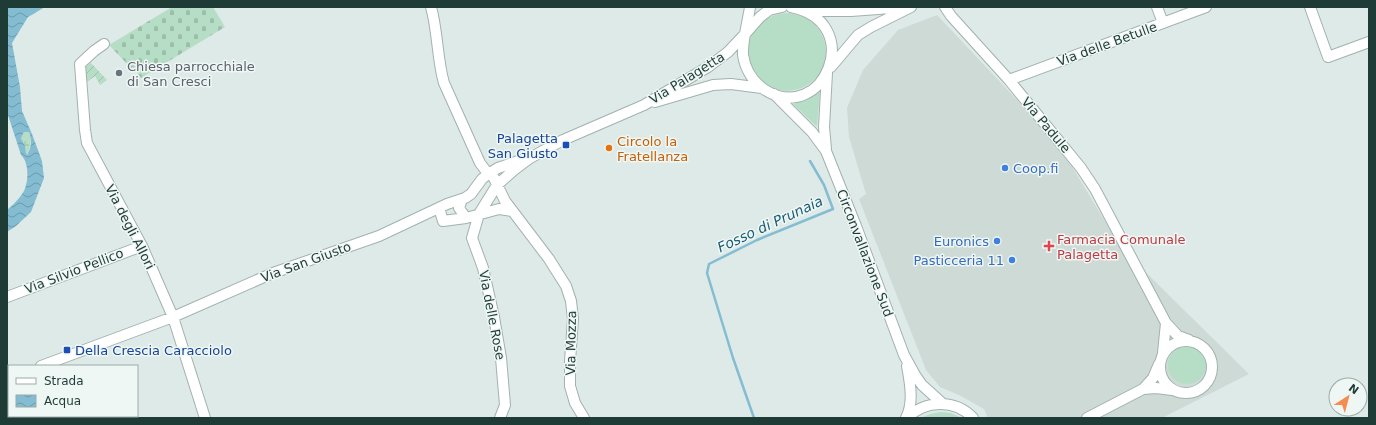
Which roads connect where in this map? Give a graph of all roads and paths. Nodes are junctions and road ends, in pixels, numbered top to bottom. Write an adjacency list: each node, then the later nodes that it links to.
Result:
1 (431, 7): 23 (street)
2 (750, 7): 13 (street)
3 (782, 7): 13 (street, Via Palagetta)
4 (791, 7): 11 (street)
5 (905, 7): 11 (street)
6 (912, 7): 16 (street, Via Palagetta)
7 (945, 7): 17 (street, Via Padule)
8 (1157, 7): 12 (street)
9 (1206, 7): 12 (street, Via delle Betulle)
10 (1310, 7): 14 (street)
11 (803, 9): 16 (street)
12 (1163, 23): 17 (street, Via delle Betulle)
13 (746, 33): 18 (street, Via Palagetta); 20 (street, Via Palagetta)
14 (1369, 42)
15 (104, 44): 30 (street, Via degli Allori)
16 (828, 70): 19 (street, Via Palagetta); 21 (street, Circonvallazione Sud)
17 (1009, 80): 33 (street, Via Padule)
18 (762, 88): 19 (street, Via Palagetta); 20 (street, Via Palagetta)
19 (774, 94): 21 (street, Circonvallazione Sud)
20 (644, 105): 22 (street, Via Palagetta)
21 (826, 151): 35 (street, Circonvallazione Sud)
22 (530, 158): 23 (street, Via Palagetta); 24 (street, Via Palagetta)
23 (488, 174): 24 (street); 25 (street, Via San Giusto)
24 (497, 185): 27 (street, Via Mozza); 28 (street)
25 (462, 199): 26 (street, Via San Giusto); 29 (street)
26 (439, 208): 29 (street); 32 (street, Via San Giusto)
27 (512, 211): 28 (street); 45 (street, Via Mozza)
28 (479, 214): 29 (street); 41 (street, Via delle Rose)
29 (466, 218)
30 (142, 246): 31 (street, Via Silvio Pellico); 32 (street, Via degli Allori)
31 (7, 297)
32 (173, 316): 37 (street, Via San Giusto); 42 (street, Via degli Allori)
33 (1166, 323): 34 (street, Via Padule); 36 (street)
34 (1189, 340): 36 (street); 39 (street)
35 (904, 355): 40 (street, Circonvallazione Sud); 46 (street, Circonvallazione Sud)
36 (1161, 358): 38 (street); 39 (street)
37 (44, 365)
38 (1143, 389): 39 (street); 48 (street)
39 (1172, 390)
40 (943, 404): 46 (street, Circonvallazione Sud); 47 (street, Circonvallazione Sud)
41 (505, 405): 43 (street, Via delle Rose); 44 (street)
42 (205, 418)
43 (500, 418)
44 (508, 418)
45 (584, 418)
46 (906, 418)
47 (972, 418)
48 (1087, 418)

